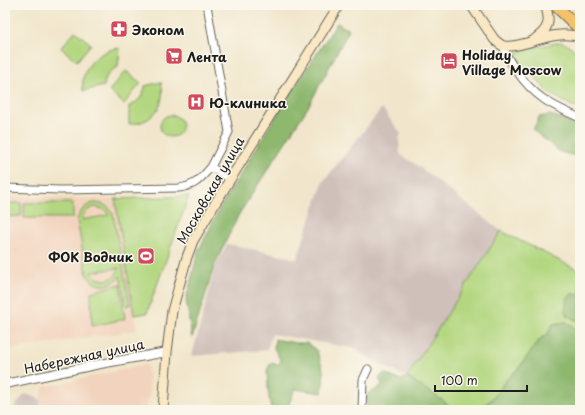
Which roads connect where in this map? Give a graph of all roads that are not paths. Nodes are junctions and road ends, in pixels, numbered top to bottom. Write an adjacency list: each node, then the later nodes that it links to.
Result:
1 (207, 5): 11 (street)
2 (339, 5): 12 (main road, Московская улица)
3 (471, 5): 9 (main road)
4 (545, 5): 8 (main road)
5 (555, 5): 6 (highway)
6 (580, 29)
7 (580, 36): 8 (main road)
8 (532, 41): 9 (main road)
9 (503, 46): 10 (street)
10 (580, 118)
11 (211, 166): 12 (street); 13 (street)
12 (230, 179): 14 (main road, Московская улица)
13 (5, 188)
14 (167, 352): 16 (street, Набережная улица); 17 (main road, Московская улица)
15 (368, 369): 18 (street)
16 (5, 384)
17 (163, 410)
18 (362, 410)

